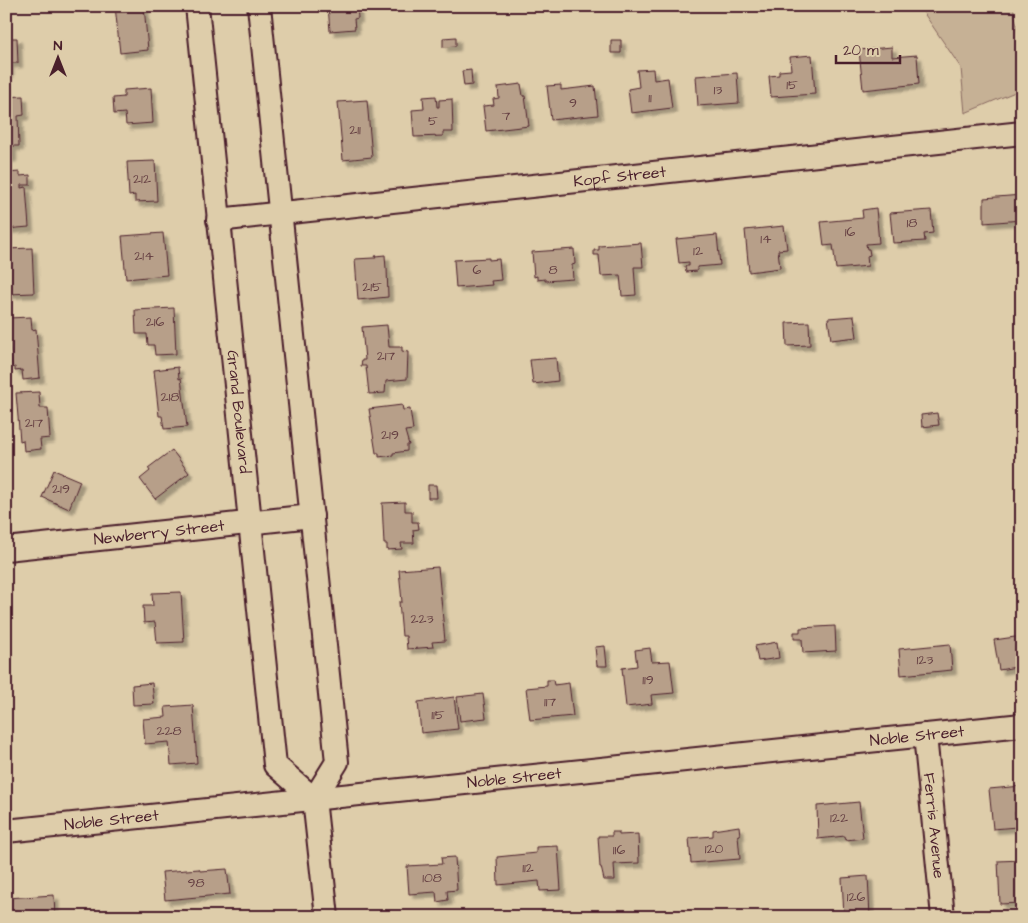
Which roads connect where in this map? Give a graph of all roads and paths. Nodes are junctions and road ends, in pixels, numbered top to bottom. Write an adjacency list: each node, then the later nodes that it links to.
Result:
1 (197, 6): 5 (street, Grand Boulevard)
2 (259, 6): 4 (street)
3 (1022, 133): 4 (street, Kopf Street)
4 (280, 212): 5 (street, Kopf Street); 6 (street)
5 (218, 220): 7 (street, Grand Boulevard)
6 (312, 516): 7 (street, Newberry Street); 11 (street)
7 (250, 523): 8 (street, Newberry Street); 11 (street, Grand Boulevard)
8 (6, 549)
9 (1022, 725): 10 (street, Noble Street)
10 (925, 735): 11 (street, Noble Street); 14 (street, Ferris Avenue)
11 (314, 799): 12 (street, Noble Street); 13 (street)
12 (6, 831)
13 (326, 917)
14 (943, 917)

